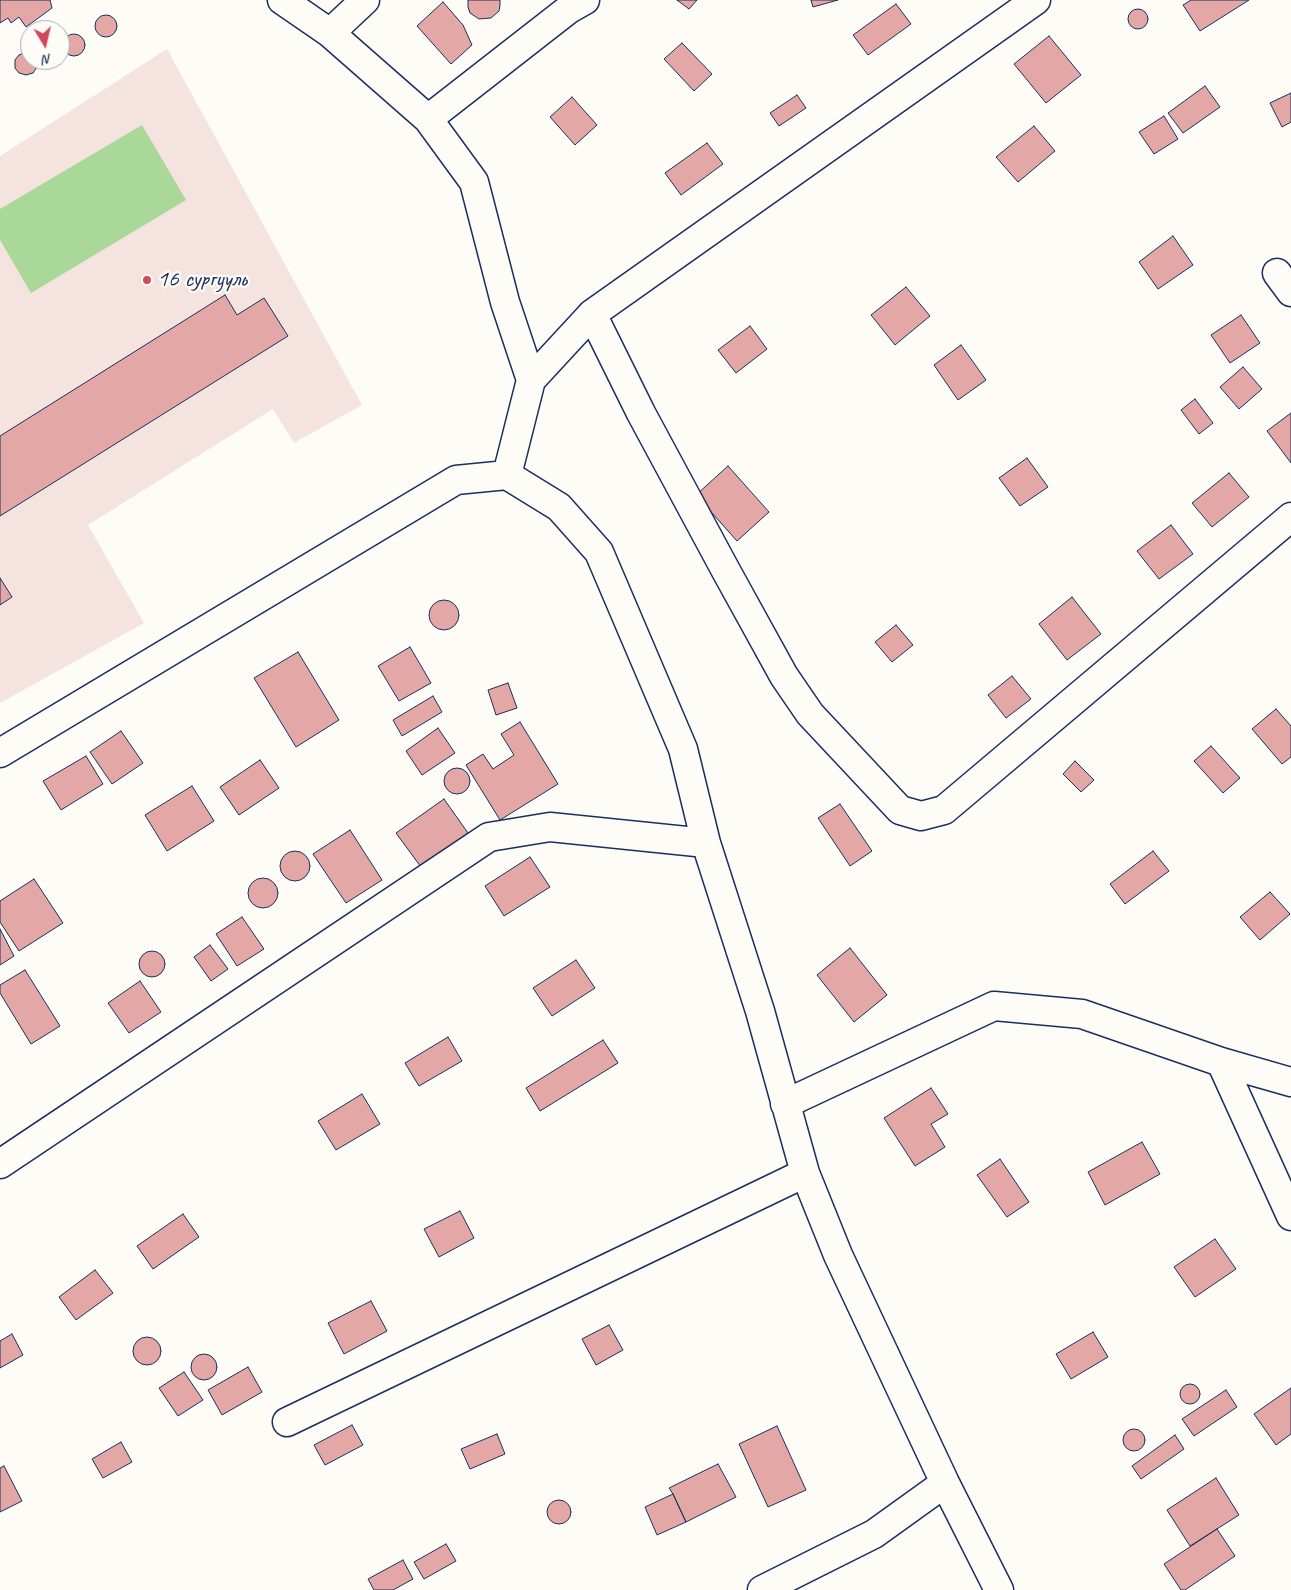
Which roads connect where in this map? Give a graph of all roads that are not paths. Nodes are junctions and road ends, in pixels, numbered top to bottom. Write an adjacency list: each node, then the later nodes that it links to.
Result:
1 (282, 0): 5 (street)
2 (365, 0): 5 (street)
3 (585, 0): 6 (street)
4 (1036, 0): 7 (street)
5 (330, 32): 6 (street)
6 (428, 119): 8 (street)
7 (592, 314): 8 (street); 10 (street)
8 (531, 380): 9 (street)
9 (507, 475): 11 (street); 12 (street)
10 (1291, 517)
11 (0, 753)
12 (706, 843): 15 (street); 16 (street)
13 (1221, 1062): 14 (street); 15 (street); 18 (street)
14 (1291, 1082)
15 (785, 1104): 17 (street)
16 (0, 1164)
17 (805, 1173): 19 (street); 20 (street)
18 (1291, 1216)
19 (287, 1422)
20 (945, 1483): 21 (street); 22 (street)
21 (762, 1590)
22 (999, 1590)

